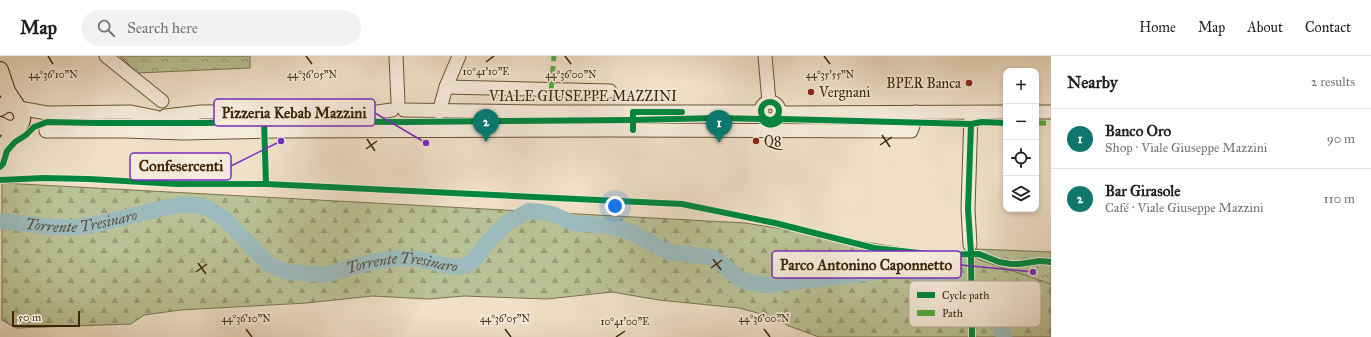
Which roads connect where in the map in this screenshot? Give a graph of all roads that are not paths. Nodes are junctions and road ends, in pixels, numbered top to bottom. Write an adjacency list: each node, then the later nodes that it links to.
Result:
1 (106, 56): 9 (street)
2 (396, 56): 10 (street)
3 (459, 56): 6 (street)
4 (765, 56): 8 (street)
5 (0, 70): 11 (main road)
6 (446, 87): 7 (street); 12 (street)
7 (610, 91)
8 (765, 107): 12 (street, VIALE GIUSEPPE MAZZINI); 13 (street, VIALE GIUSEPPE MAZZINI)
9 (159, 108): 10 (street, VIALE GIUSEPPE MAZZINI); 11 (street, VIALE GIUSEPPE MAZZINI)
10 (398, 108): 12 (street, VIALE GIUSEPPE MAZZINI)
11 (11, 112): 18 (main road); 20 (main road)
12 (439, 112)
13 (916, 112): 17 (street); 19 (street)
14 (1003, 112): 17 (street)
15 (1039, 112): 16 (street)
16 (1051, 112)
17 (971, 113): 21 (street)
18 (0, 125)
19 (46, 131)
20 (0, 152)
21 (970, 245)

